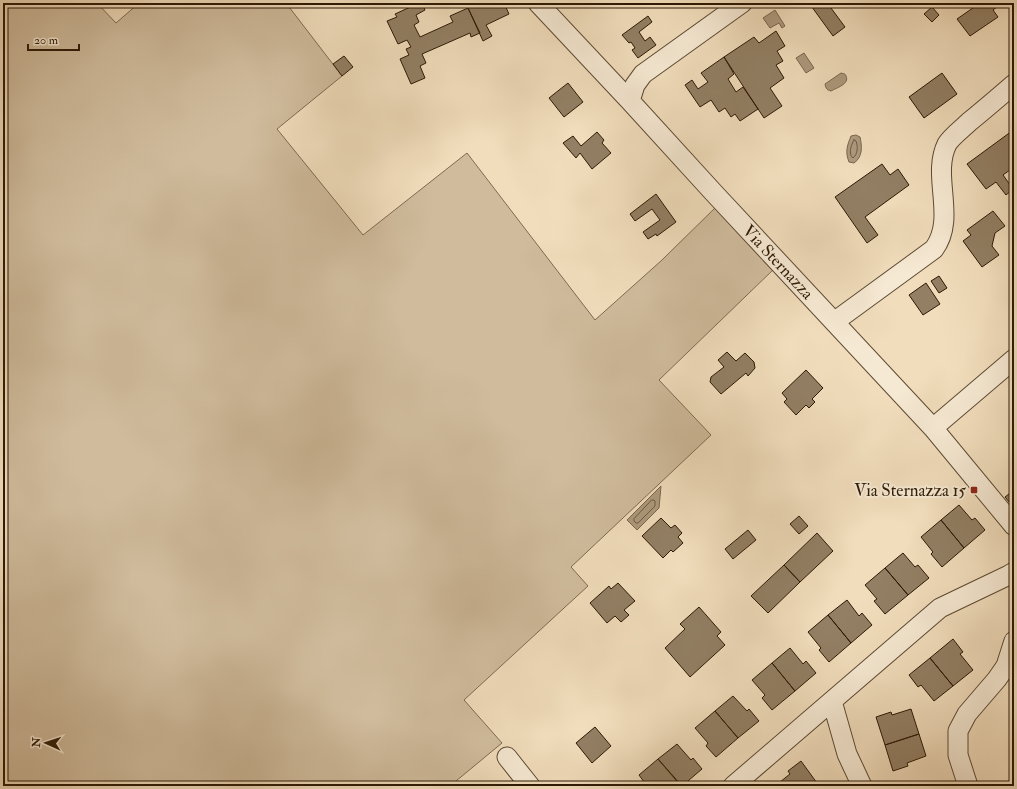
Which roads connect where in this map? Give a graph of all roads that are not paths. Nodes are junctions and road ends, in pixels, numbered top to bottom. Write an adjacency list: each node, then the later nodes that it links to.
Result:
1 (538, 3): 4 (street, Via Sternazza)
2 (742, 3): 4 (street)
3 (1014, 84): 5 (street)
4 (630, 101): 5 (street, Via Sternazza)
5 (834, 322): 8 (street, Via Sternazza)
6 (1014, 359): 8 (street)
7 (1014, 372): 8 (street)
8 (936, 432): 9 (street, Via Sternazza)
9 (1014, 526)
10 (1014, 572): 12 (street)
11 (1014, 641): 17 (street)
12 (832, 702): 15 (street); 16 (street)
13 (507, 757): 14 (street)
14 (530, 786)
15 (733, 786)
16 (862, 786)
17 (968, 786)

